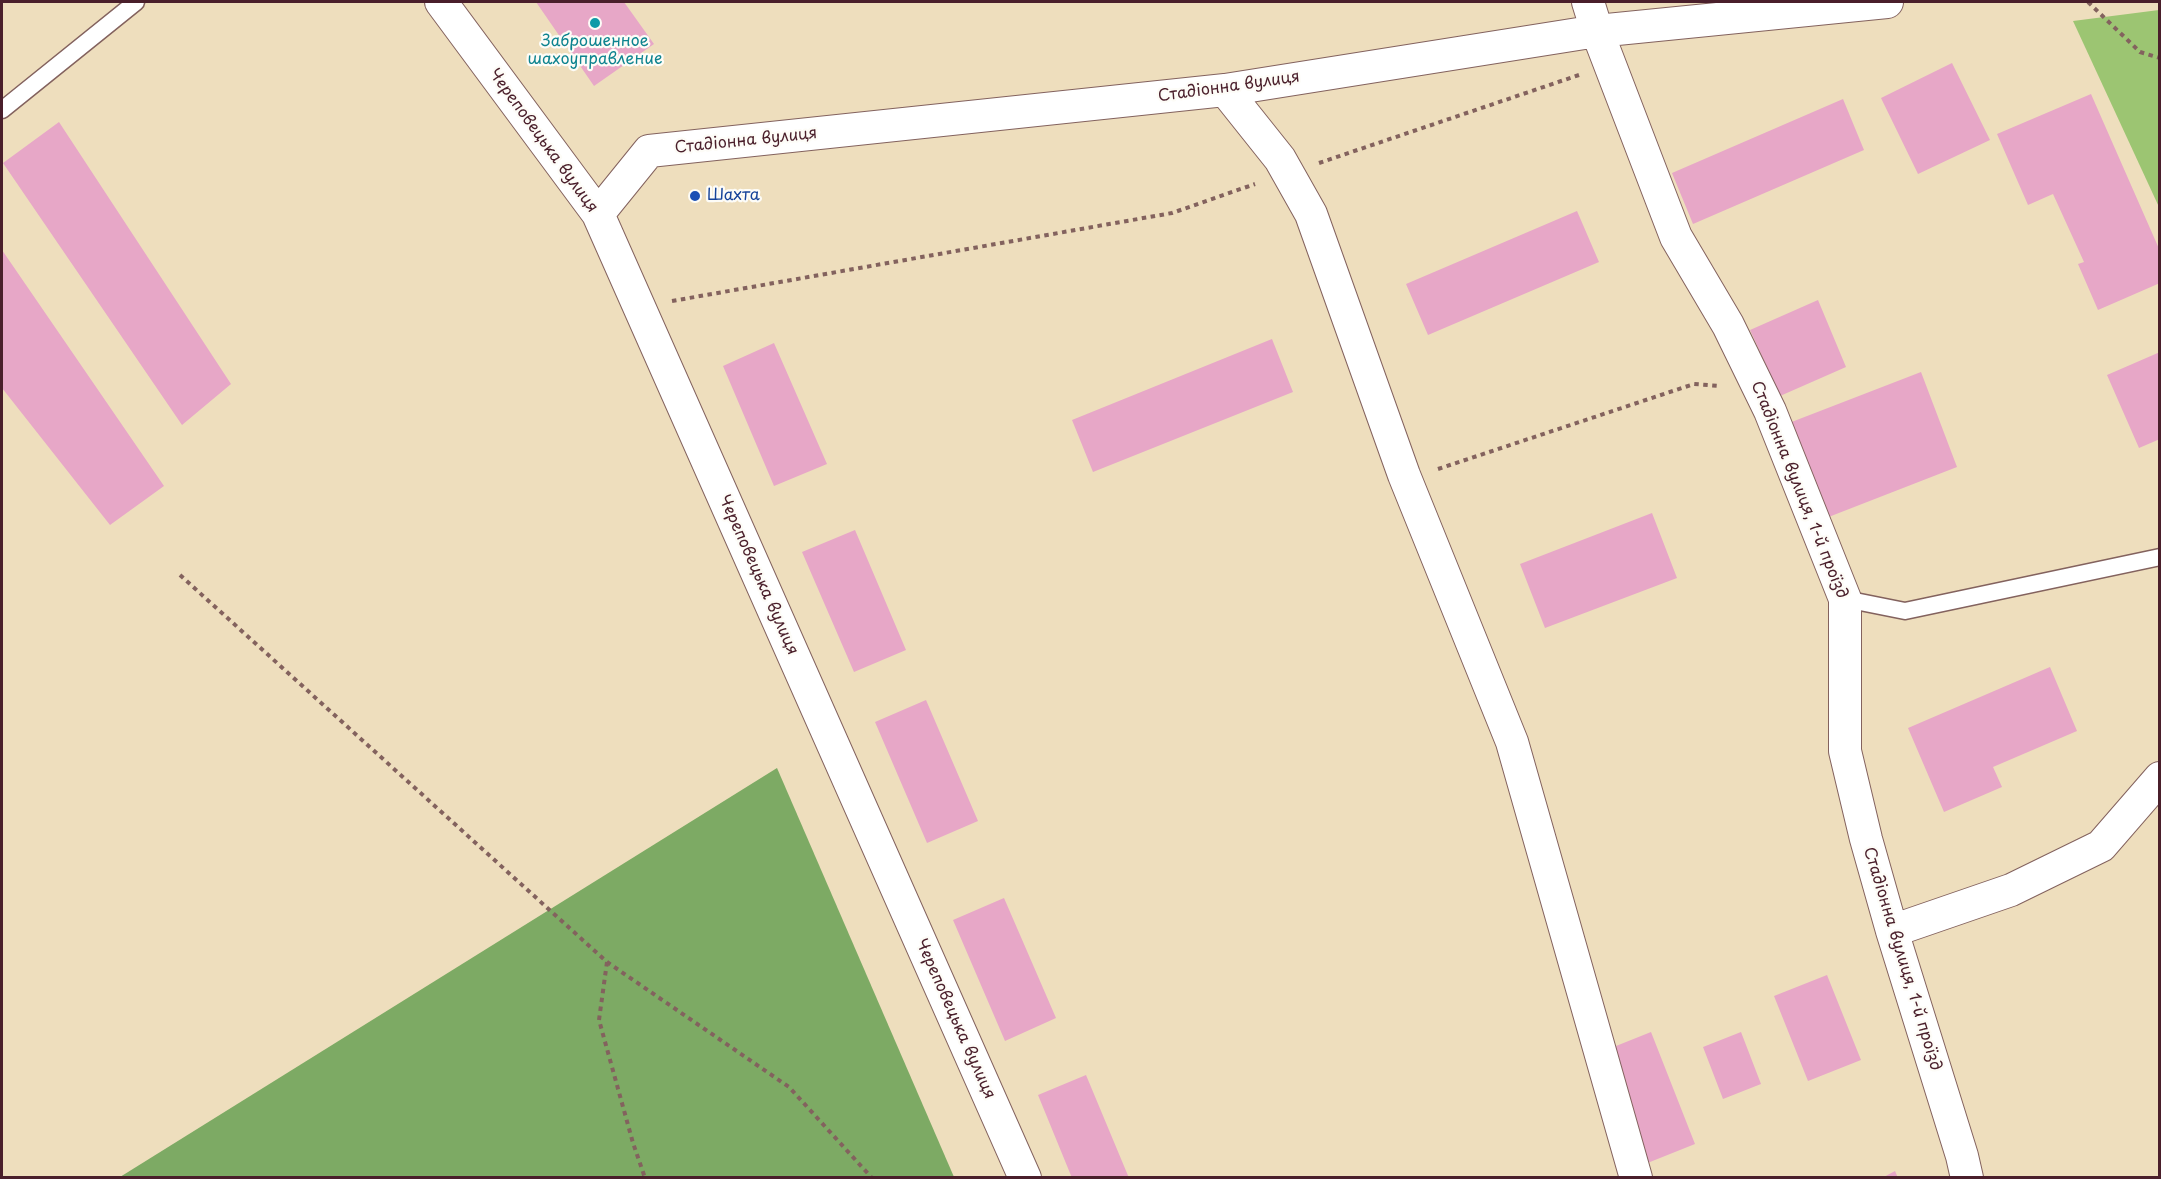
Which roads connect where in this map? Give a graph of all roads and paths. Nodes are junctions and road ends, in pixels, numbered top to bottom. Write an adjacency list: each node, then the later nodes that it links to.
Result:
1 (136, 2): 9 (lane)
2 (441, 2): 12 (street, Череповецька вулиця)
3 (1887, 2): 5 (street, Стадіонна вулиця)
4 (2088, 2): 6 (path)
5 (1592, 16): 7 (street, Стадіонна вулиця, 1-й проїзд); 8 (street, Стадіонна вулиця)
6 (2160, 58)
7 (1618, 86): 10 (path); 14 (street, Стадіонна вулиця, 1-й проїзд)
8 (1225, 90): 12 (street, Стадіонна вулиця); 15 (street)
9 (2, 110)
10 (1317, 163)
11 (1262, 182): 13 (path)
12 (598, 214): 13 (street, Череповецька вулиця)
13 (639, 307): 24 (street, Череповецька вулиця)
14 (1760, 390): 15 (path); 18 (street, Стадіонна вулиця, 1-й проїзд)
15 (1404, 475): 25 (street)
16 (2160, 557): 18 (lane)
17 (180, 575): 21 (path)
18 (1845, 599): 20 (street, Стадіонна вулиця, 1-й проїзд)
19 (2160, 778): 20 (street)
20 (1892, 931): 26 (street, Стадіонна вулиця, 1-й проїзд)
21 (607, 962): 22 (path); 23 (path)
22 (645, 1178)
23 (872, 1178)
24 (1025, 1178)
25 (1636, 1178)
26 (1967, 1178)

